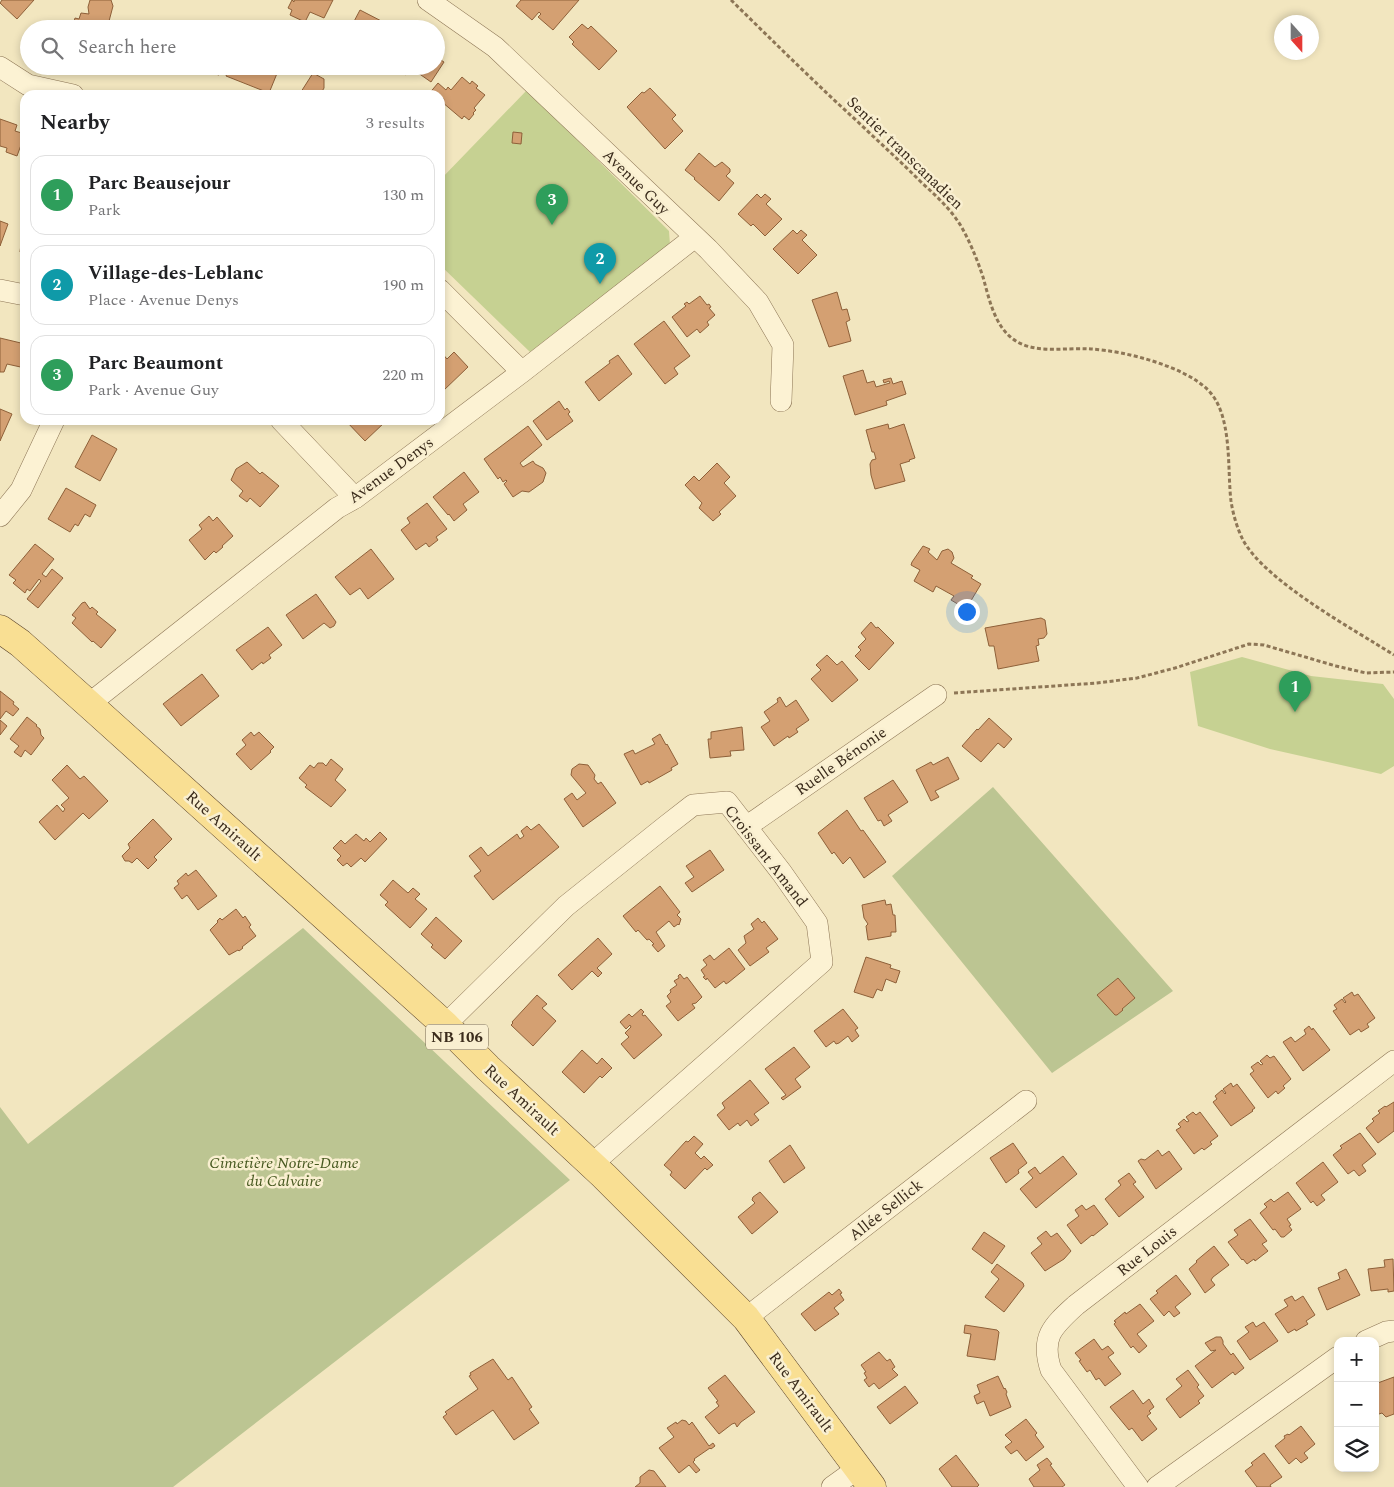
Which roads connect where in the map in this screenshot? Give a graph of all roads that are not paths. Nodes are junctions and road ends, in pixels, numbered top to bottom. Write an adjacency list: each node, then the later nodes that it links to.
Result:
1 (428, 0): 4 (street, Avenue Guy)
2 (0, 67): 3 (street)
3 (50, 90)
4 (694, 237): 8 (street, Avenue Denys); 9 (street, Avenue Guy)
5 (0, 290): 6 (street)
6 (20, 294)
7 (445, 295): 8 (street)
8 (522, 372): 12 (street, Avenue Denys)
9 (781, 402)
10 (52, 425): 13 (street)
11 (286, 425): 12 (street)
12 (355, 498): 16 (street, Avenue Denys)
13 (0, 516)
14 (0, 629): 16 (main road, Rue Amirault / NB 106)
15 (936, 695): 17 (street, Ruelle Bénonie)
16 (89, 704): 18 (main road, Rue Amirault / NB 106)
17 (746, 827): 18 (street, Croissant Amand); 21 (street, Croissant Amand)
18 (445, 1025): 21 (main road, Rue Amirault / NB 106)
19 (1394, 1061): 28 (street, Rue Louis)
20 (1026, 1101): 22 (street, Allée Sellick)
21 (591, 1165): 22 (main road, Rue Amirault / NB 106)
22 (746, 1318): 26 (main road, Rue Amirault / NB 106)
23 (1394, 1331): 24 (street)
24 (1375, 1337)
25 (1334, 1360): 29 (street)
26 (864, 1478): 27 (street)
27 (832, 1487)
28 (1138, 1487)
29 (1157, 1487)

